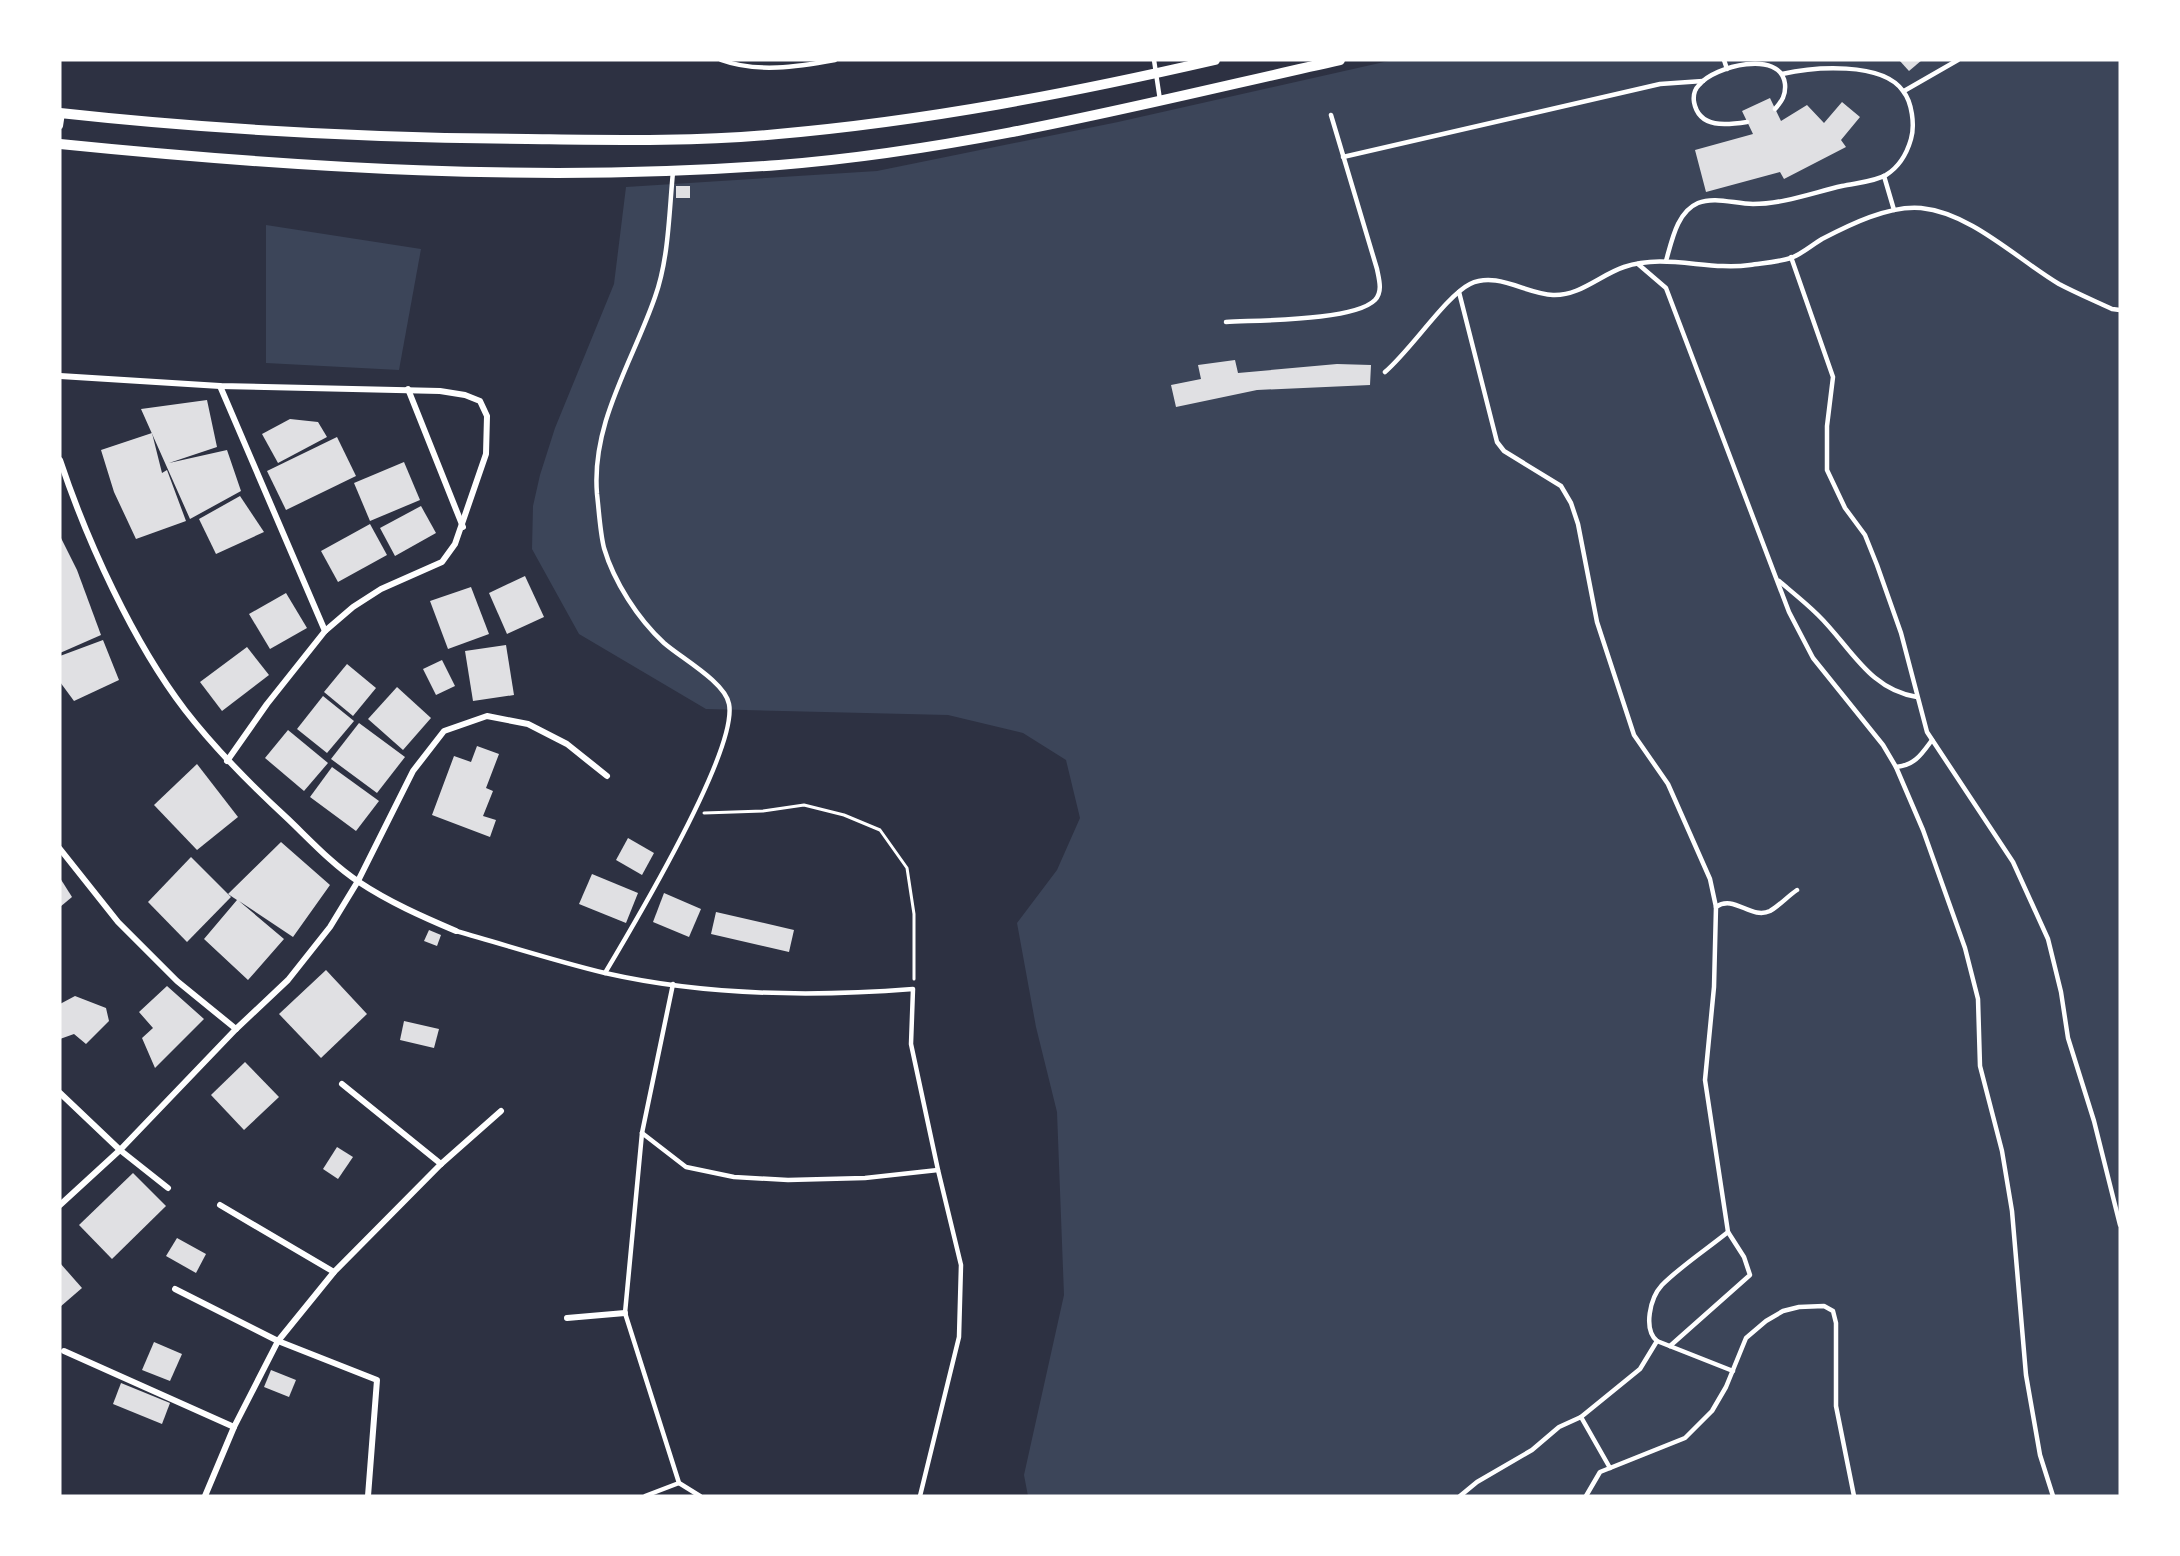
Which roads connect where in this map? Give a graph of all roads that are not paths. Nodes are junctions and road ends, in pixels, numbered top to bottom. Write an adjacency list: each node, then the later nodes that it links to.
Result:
1 (721, 60): 2 (lane)
2 (835, 60)
3 (1154, 60): 10 (lane)
4 (1215, 60): 10 (street)
5 (1340, 60): 14 (street)
6 (1724, 60): 9 (lane)
7 (1958, 60): 13 (lane)
8 (1739, 63): 9 (lane); 11 (lane)
9 (1727, 69): 12 (lane)
10 (1154, 74): 14 (lane); 16 (street)
11 (1782, 74): 13 (lane); 15 (lane)
12 (1702, 81): 18 (lane); 21 (lane)
13 (1904, 91): 23 (lane)
14 (1160, 100): 22 (street)
15 (1775, 109)
16 (61, 111): 19 (street)
17 (1331, 115): 21 (lane)
18 (1747, 122)
19 (60, 126)
20 (60, 144): 22 (street)
21 (1342, 157): 30 (lane)
22 (673, 170): 49 (lane)
23 (1884, 176): 24 (lane); 26 (lane)
24 (1894, 210): 25 (lane); 29 (lane)
25 (1791, 257): 26 (lane); 39 (lane)
26 (1666, 261): 27 (lane)
27 (1638, 264): 28 (lane); 37 (lane)
28 (1459, 292): 31 (lane); 47 (lane)
29 (2120, 310)
30 (1226, 322)
31 (1385, 372)
32 (60, 376): 33 (street)
33 (220, 386): 34 (street); 38 (street)
34 (408, 389): 36 (street); 36 (street)
35 (60, 460): 41 (street)
36 (463, 527): 38 (street)
37 (1777, 579): 39 (lane); 42 (lane)
38 (325, 631): 41 (street)
39 (1917, 697): 40 (lane)
40 (1932, 740): 42 (lane); 62 (lane)
41 (228, 761): 45 (street)
42 (1896, 766): 85 (lane)
43 (608, 776): 45 (street)
44 (60, 849): 51 (street)
45 (358, 881): 48 (street); 51 (street)
46 (1797, 890): 47 (lane)
47 (1716, 907): 63 (lane)
48 (456, 931): 49 (lane)
49 (605, 973): 50 (lane)
50 (673, 984): 55 (lane); 58 (lane)
51 (236, 1029): 56 (street)
52 (342, 1084): 57 (street)
53 (60, 1093): 56 (street)
54 (501, 1111): 57 (street)
55 (642, 1133): 58 (lane); 66 (lane)
56 (120, 1150): 59 (street); 61 (street)
57 (441, 1164): 64 (street)
58 (938, 1170): 81 (lane)
59 (168, 1188)
60 (220, 1204): 64 (street)
61 (60, 1205)
62 (2120, 1225)
63 (1728, 1232): 69 (lane); 70 (lane)
64 (334, 1272): 68 (street)
65 (175, 1289): 68 (street)
66 (625, 1313): 67 (street); 76 (lane)
67 (567, 1318)
68 (278, 1341): 74 (street); 78 (street)
69 (1657, 1341): 70 (lane); 73 (lane)
70 (1670, 1346): 72 (lane)
71 (64, 1351): 74 (street)
72 (1733, 1371): 75 (lane); 84 (lane)
73 (1581, 1417): 75 (lane); 82 (lane)
74 (234, 1427): 77 (street)
75 (1610, 1468): 83 (lane)
76 (679, 1483): 79 (lane); 80 (lane)
77 (205, 1496)
78 (368, 1496)
79 (645, 1496)
80 (700, 1496)
81 (920, 1496)
82 (1460, 1496)
83 (1586, 1496)
84 (1854, 1496)
85 (2053, 1496)

